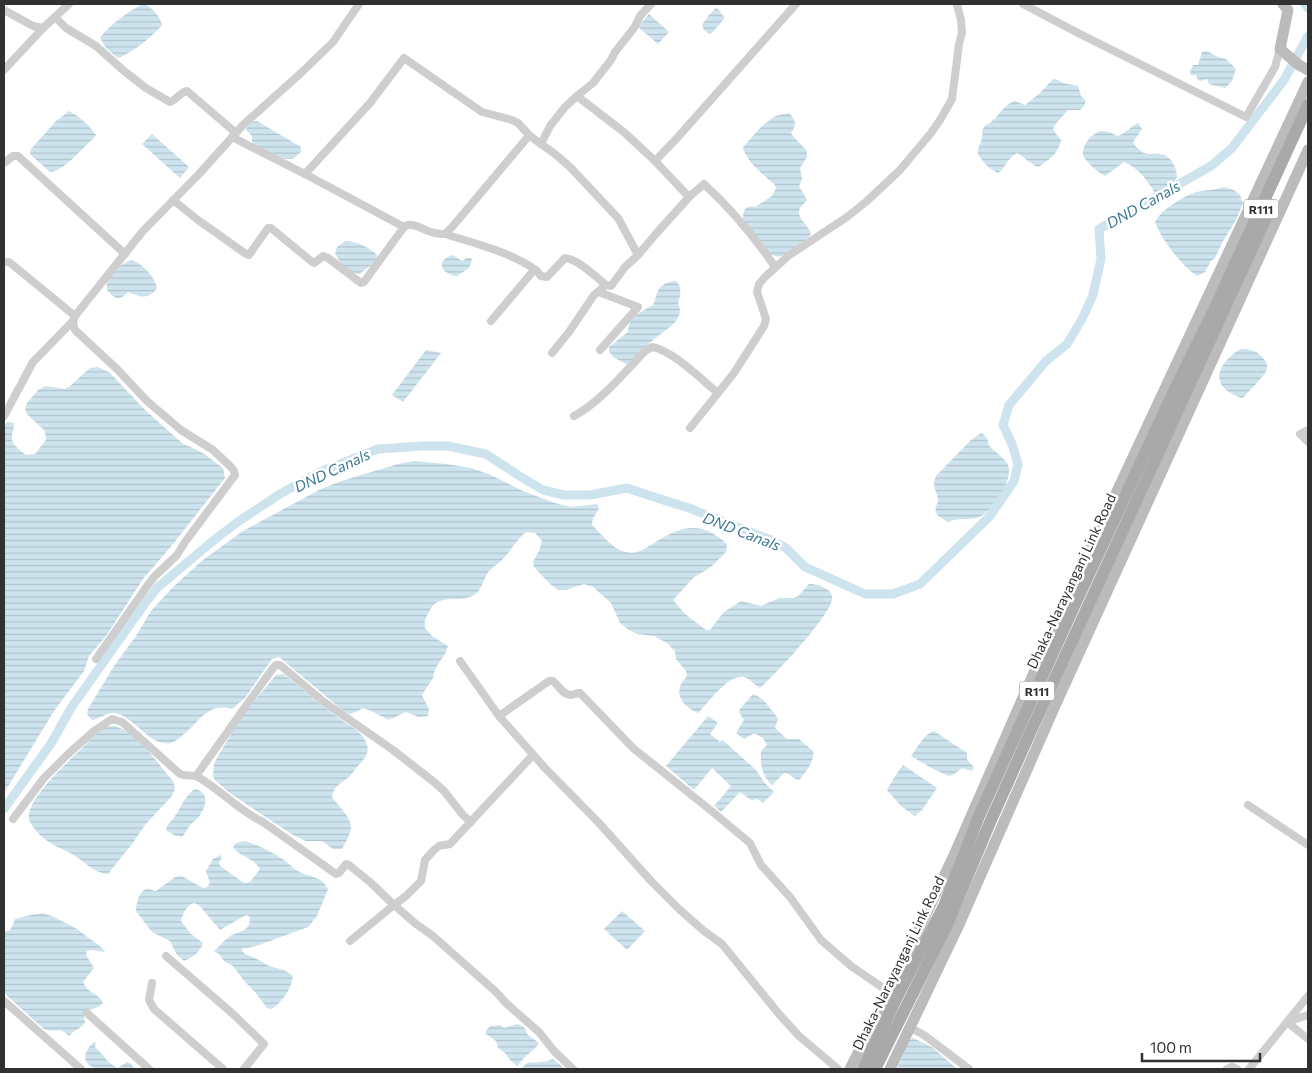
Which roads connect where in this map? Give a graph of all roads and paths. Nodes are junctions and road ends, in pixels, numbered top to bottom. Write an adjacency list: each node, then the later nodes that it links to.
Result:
1 (69, 4): 9 (street)
2 (359, 4): 18 (street)
3 (651, 4): 15 (street)
4 (796, 4): 22 (street)
5 (958, 4): 32 (street)
6 (1023, 4): 11 (street)
7 (1283, 4): 11 (street)
8 (4, 10): 10 (street)
9 (55, 17): 10 (street); 18 (street)
10 (44, 28): 13 (street)
11 (1283, 51): 12 (street)
12 (1304, 68)
13 (4, 70)
14 (1308, 82): 39 (street)
15 (577, 96): 20 (street); 22 (street)
16 (1308, 106): 36 (main road, Dhaka-Narayanganj Link Road / R111)
17 (1308, 125): 36 (main road, Dhaka-Narayanganj Link Road / R111)
18 (234, 135): 24 (street); 26 (street)
19 (530, 136): 20 (street); 24 (street); 28 (street)
20 (541, 144): 30 (street)
21 (1308, 150): 39 (street)
22 (655, 161): 25 (street)
23 (4, 163): 29 (street)
24 (305, 174): 27 (street)
25 (689, 197): 30 (street); 32 (street)
26 (173, 200): 27 (street); 29 (street)
27 (404, 227): 28 (street)
28 (444, 234): 33 (street)
29 (125, 254): 37 (street)
30 (638, 255): 34 (street)
31 (4, 262): 37 (street)
32 (774, 267): 42 (street)
33 (536, 270): 34 (street); 38 (street)
34 (606, 285): 35 (street)
35 (599, 292): 40 (street); 41 (street)
36 (1217, 314): 39 (main road, Dhaka-Narayanganj Link Road / R111)
37 (74, 319): 43 (street); 49 (street)
38 (491, 320)
39 (1202, 346): 48 (main road, Dhaka-Narayanganj Link Road / R111); 48 (street)
40 (600, 350)
41 (552, 353)
42 (718, 393): 44 (street); 45 (street)
43 (4, 416)
44 (574, 416)
45 (690, 428)
46 (1308, 430): 47 (street)
47 (1308, 442)
48 (1109, 546): 54 (main road, Dhaka-Narayanganj Link Road / R111); 59 (main road, Dhaka-Narayanganj Link Road / R111)
49 (96, 659)
50 (460, 661): 51 (street)
51 (499, 716): 52 (street); 64 (street)
52 (533, 755): 57 (street); 77 (street)
53 (196, 776): 56 (street); 57 (street); 60 (street)
54 (1013, 786): 70 (street); 80 (main road, Dhaka-Narayanganj Link Road / R111)
55 (1248, 805): 58 (street)
56 (12, 819)
57 (471, 822): 60 (street)
58 (1308, 845)
59 (959, 855): 64 (street); 79 (main road, Dhaka-Narayanganj Link Road / R111)
60 (394, 905): 61 (street); 76 (street)
61 (350, 941)
62 (166, 956): 75 (street)
63 (152, 983): 74 (street)
64 (889, 992): 78 (street)
65 (1308, 996): 69 (street)
66 (4, 1002): 72 (street)
67 (87, 1013): 73 (street)
68 (1308, 1015): 69 (street)
69 (1287, 1022): 71 (street); 85 (street)
70 (909, 1027): 81 (street); 82 (street)
71 (1308, 1039)
72 (81, 1069)
73 (149, 1069)
74 (223, 1069)
75 (244, 1069)
76 (573, 1069)
77 (838, 1069)
78 (850, 1069)
79 (863, 1069)
80 (875, 1069)
81 (890, 1069)
82 (969, 1069)
83 (1228, 1069): 84 (street)
84 (1237, 1069)
85 (1249, 1069)

